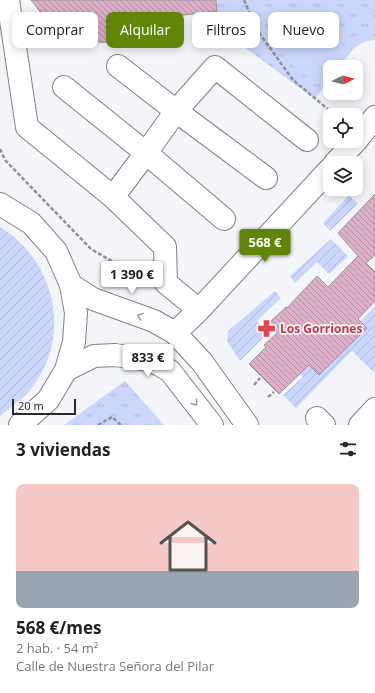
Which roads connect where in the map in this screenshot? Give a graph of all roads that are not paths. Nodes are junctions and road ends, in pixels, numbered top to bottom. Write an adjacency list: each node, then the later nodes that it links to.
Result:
1 (8, 0): 13 (street)
2 (118, 66): 4 (street)
3 (64, 88): 9 (street)
4 (176, 111): 7 (street); 9 (street); 12 (street)
5 (375, 117): 6 (street)
6 (363, 132)
7 (306, 140)
8 (349, 148): 10 (street)
9 (146, 153): 13 (street); 15 (street)
10 (342, 156)
11 (323, 177): 17 (street)
12 (266, 178)
13 (113, 197): 17 (street)
14 (0, 204): 16 (street)
15 (224, 219)
16 (71, 285): 18 (street, one-way to 16); 19 (street)
17 (199, 310): 18 (street)
18 (175, 333): 23 (street)
19 (66, 370): 21 (street); 22 (street, one-way to 22)
20 (375, 409): 24 (street)
21 (20, 425)
22 (212, 425)
23 (248, 425)
24 (360, 425)

